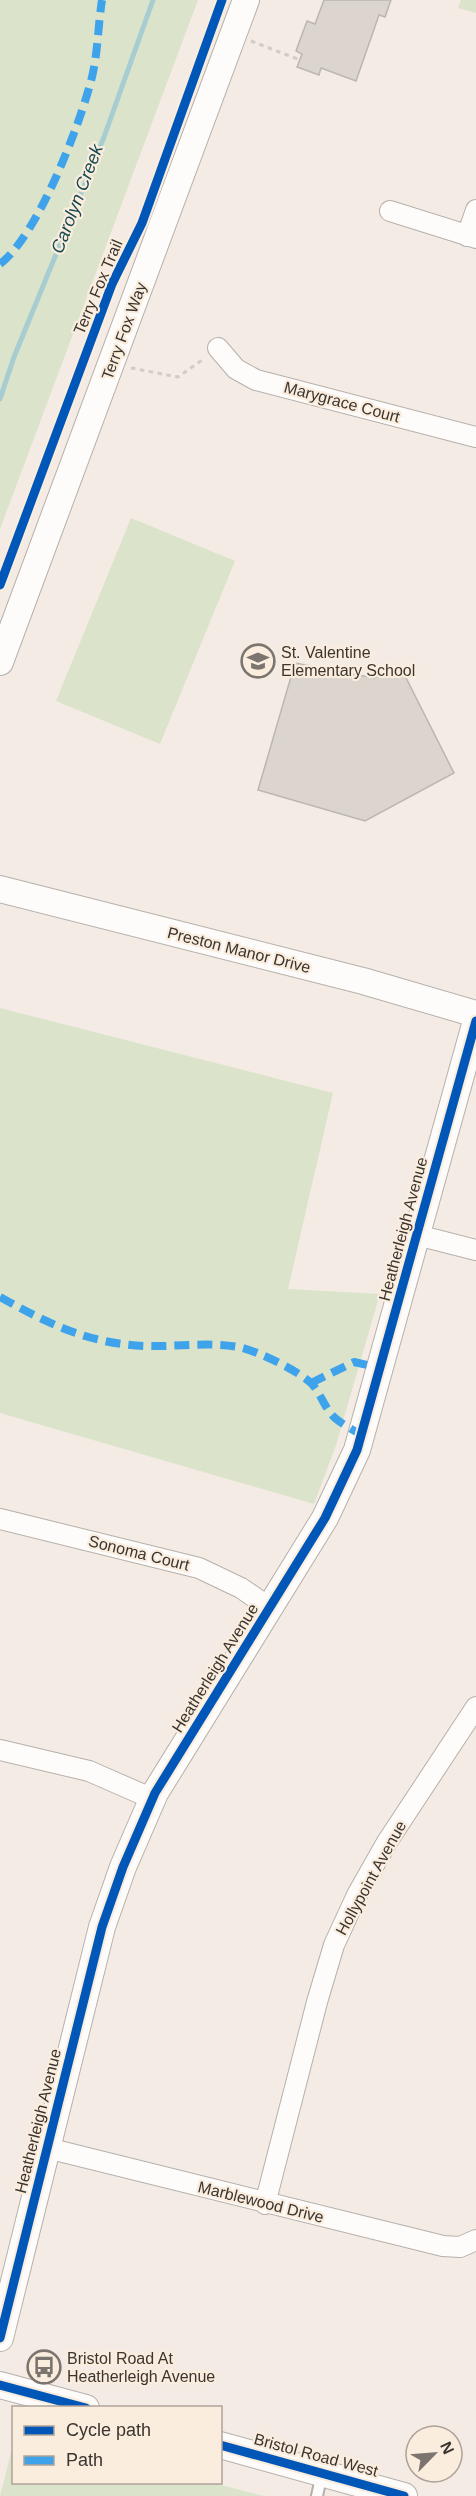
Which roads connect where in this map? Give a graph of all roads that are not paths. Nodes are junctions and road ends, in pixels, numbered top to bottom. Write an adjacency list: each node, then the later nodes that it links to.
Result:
1 (246, 0): 7 (street, Terry Fox Way)
2 (476, 210): 4 (street)
3 (390, 211): 4 (street)
4 (471, 237)
5 (218, 348): 6 (street, Marygrace Court)
6 (476, 437)
7 (0, 662)
8 (0, 890): 9 (street, Preston Manor Drive)
9 (476, 1014)
10 (476, 1021): 11 (street, Heatherleigh Avenue)
11 (417, 1235): 12 (street); 14 (street, Heatherleigh Avenue)
12 (476, 1250)
13 (0, 1519): 14 (street, Sonoma Court)
14 (270, 1608): 17 (street, Heatherleigh Avenue)
15 (476, 1707): 19 (street, Hollypoint Avenue)
16 (0, 1750): 17 (street)
17 (153, 1799): 18 (street, Heatherleigh Avenue)
18 (47, 2148): 19 (street, Marblewood Drive); 21 (street, Heatherleigh Avenue)
19 (265, 2204): 20 (street, Marblewood Drive)
20 (476, 2240)
21 (0, 2338)
22 (0, 2385): 23 (street)
23 (79, 2406)
24 (222, 2446): 25 (street, Bristol Road West)
25 (319, 2485): 26 (street, Bristol Road West)
26 (404, 2496)

